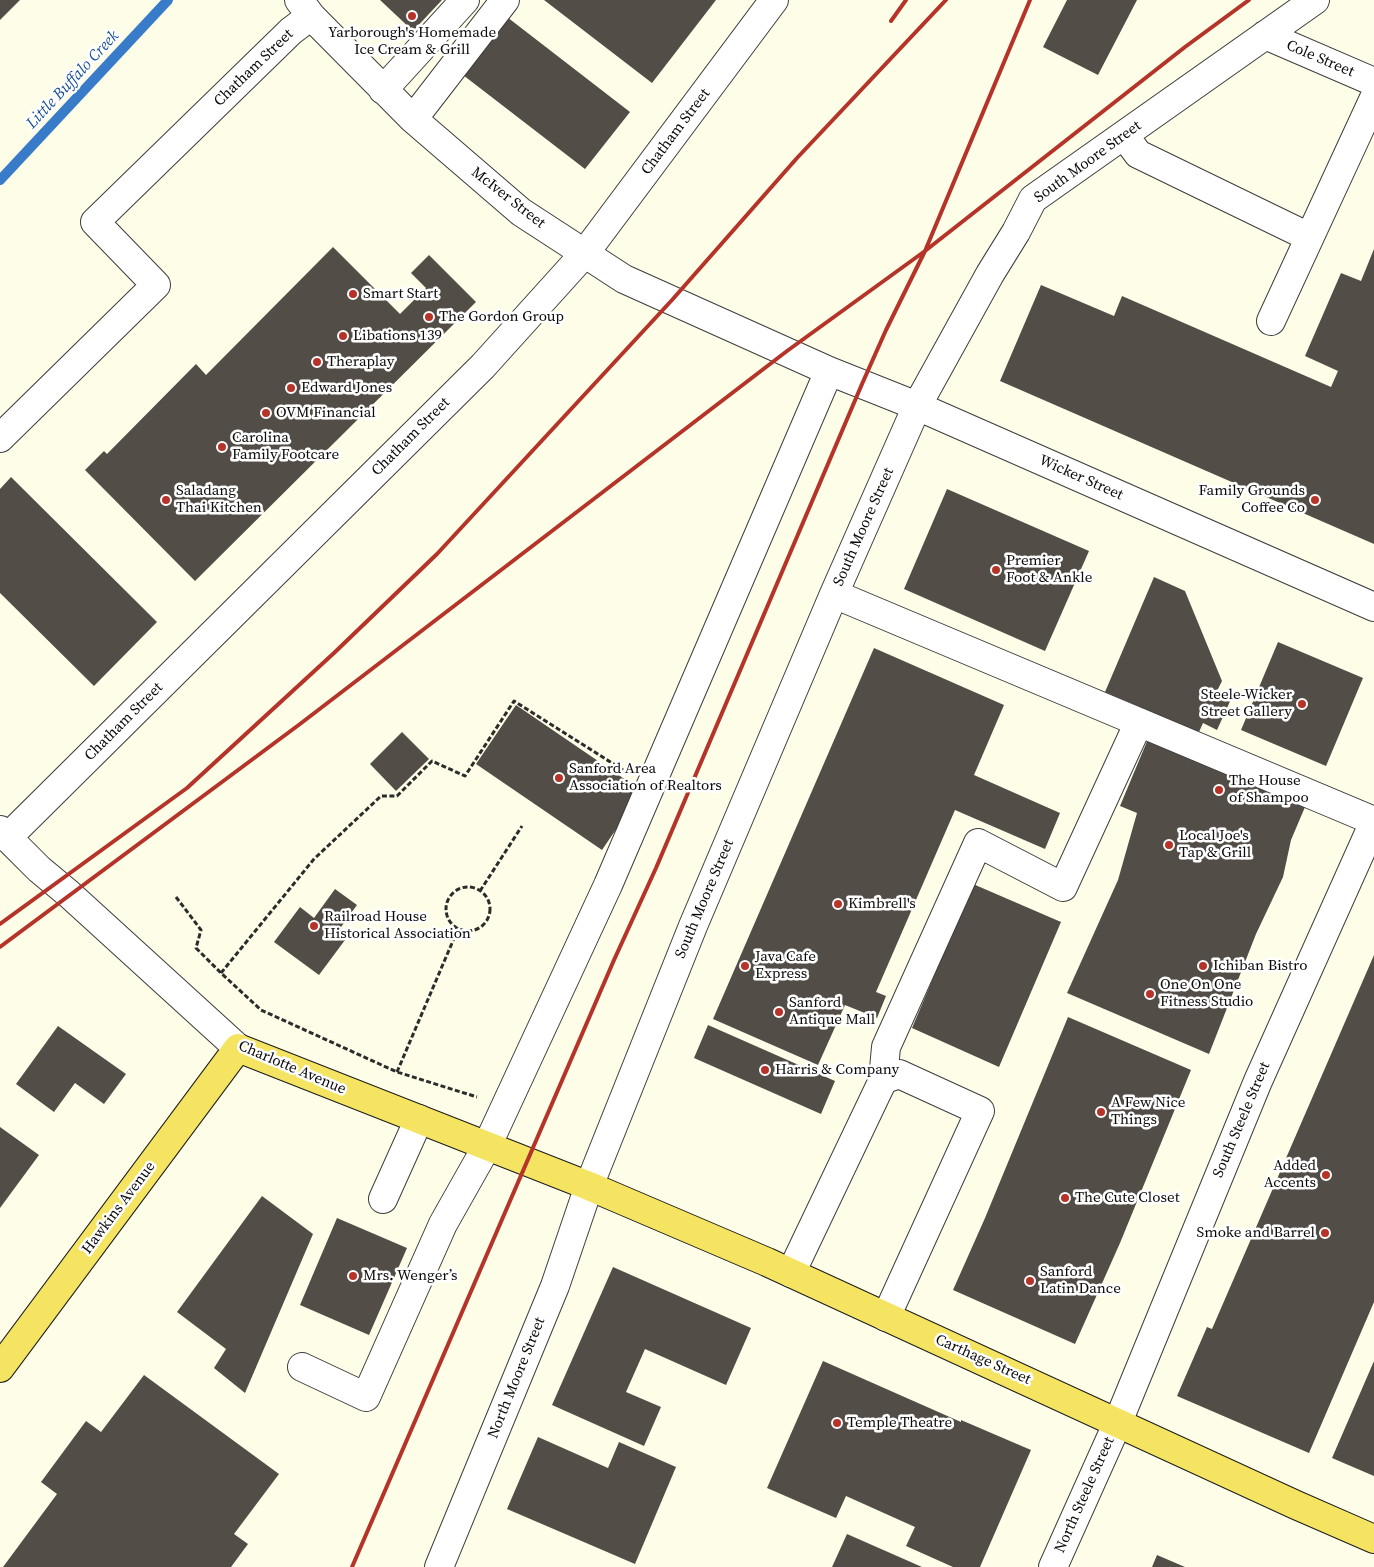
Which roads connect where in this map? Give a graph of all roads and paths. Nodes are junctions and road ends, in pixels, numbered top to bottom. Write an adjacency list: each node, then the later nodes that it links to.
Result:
1 (465, 0): 8 (street)
2 (505, 0): 10 (street)
3 (774, 0): 13 (street, Chatham Street)
4 (1315, 0): 6 (street, South Moore Street)
5 (305, 8): 8 (street, McIver Street); 18 (street, Chatham Street)
6 (1266, 35): 7 (street, Cole Street); 11 (street, South Moore Street)
7 (1374, 82)
8 (383, 90): 10 (street, McIver Street)
9 (1374, 98): 12 (street)
10 (413, 119): 13 (street, McIver Street)
11 (1124, 135): 12 (street); 17 (street, South Moore Street)
12 (1309, 237): 14 (street)
13 (585, 254): 15 (street, McIver Street); 25 (street, Chatham Street)
14 (1271, 321)
15 (787, 351): 16 (street, Wicker Street)
16 (829, 371): 17 (street, Wicker Street); 35 (street)
17 (917, 406): 19 (street, South Moore Street); 20 (street, Wicker Street)
18 (0, 438)
19 (834, 594): 21 (street); 36 (street, South Moore Street)
20 (1374, 607)
21 (1140, 722): 23 (street); 32 (street)
22 (627, 773): 29 (path)
23 (1374, 821): 42 (street, South Steele Street)
24 (522, 826): 26 (path)
25 (4, 834): 30 (street, Charlotte Avenue)
26 (480, 891): 28 (path); 28 (path)
27 (176, 897): 29 (path)
28 (458, 929): 31 (path)
29 (221, 973): 31 (path)
30 (238, 1048): 34 (main road, Charlotte Avenue); 41 (main road, Hawkins Avenue)
31 (397, 1072): 33 (path)
32 (884, 1080): 38 (street); 39 (street)
33 (480, 1098)
34 (419, 1119): 35 (main road, Charlotte Avenue); 37 (street)
35 (487, 1146): 36 (main road, Charlotte Avenue); 40 (street)
36 (589, 1186): 38 (main road, Carthage Street); 44 (street, North Moore Street)
37 (383, 1199)
38 (791, 1273): 39 (main road, Carthage Street)
39 (886, 1317): 42 (main road, Carthage Street)
40 (302, 1367)
41 (0, 1368)
42 (1118, 1422): 43 (main road, Carthage Street); 45 (street, North Steele Street)
43 (1374, 1539)
44 (439, 1567)
45 (1053, 1567)

